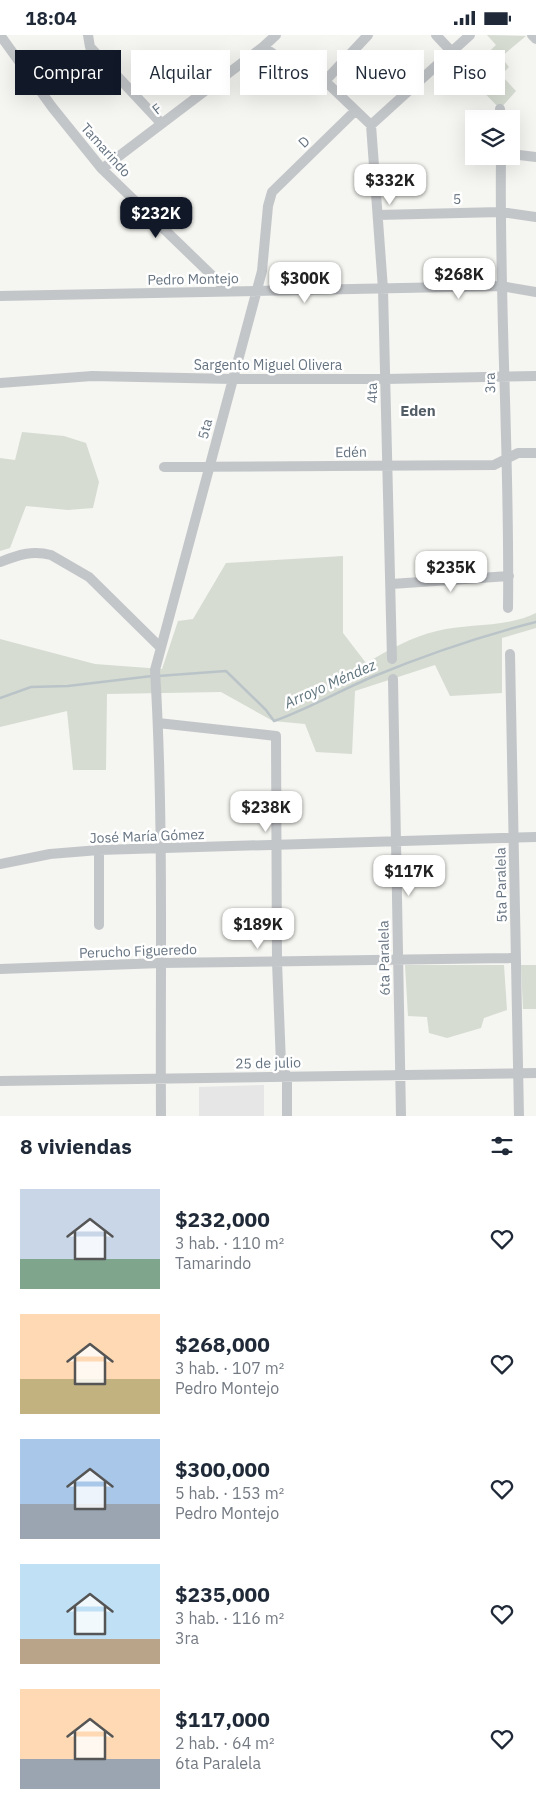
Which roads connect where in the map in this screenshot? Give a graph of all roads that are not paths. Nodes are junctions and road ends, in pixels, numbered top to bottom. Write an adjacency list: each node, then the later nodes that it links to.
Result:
1 (0, 35): 22 (street, Tamarindo)
2 (88, 35): 17 (street)
3 (276, 35): 9 (street, F)
4 (368, 35): 14 (street)
5 (436, 35): 11 (street)
6 (470, 35): 12 (street)
7 (532, 35): 8 (street)
8 (536, 39)
9 (263, 47): 10 (street); 17 (street, F)
10 (267, 50)
11 (450, 50)
12 (454, 50)
13 (434, 68): 18 (street)
14 (327, 79)
15 (327, 83): 16 (street)
16 (355, 111): 18 (street); 23 (street, D)
17 (161, 123): 22 (street, F)
18 (371, 125): 25 (street, 4ta)
19 (520, 155): 20 (street)
20 (536, 157)
21 (501, 165): 24 (street, 3ra)
22 (102, 169): 29 (street, Tamarindo)
23 (272, 192): 30 (street, 5ta)
24 (501, 212): 25 (street, 5); 26 (street, 5); 27 (street, 3ra)
25 (378, 215): 28 (street, 4ta)
26 (536, 217)
27 (502, 286): 28 (street, Pedro Montejo); 31 (street, Pedro Montejo); 34 (street, 3ra)
28 (383, 289): 30 (street, Pedro Montejo); 36 (street, 4ta)
29 (228, 291): 30 (street, Pedro Montejo); 32 (street, Pedro Montejo)
30 (257, 292): 35 (street, 5ta)
31 (536, 292)
32 (0, 296)
33 (536, 376): 34 (street, Sargento Miguel Olivera)
34 (504, 377): 36 (street, Sargento Miguel Olivera); 39 (street, 3ra)
35 (232, 379): 36 (street, Sargento Miguel Olivera); 37 (street, Sargento Miguel Olivera); 42 (street, 5ta)
36 (386, 379): 40 (street, 4ta)
37 (0, 383)
38 (536, 453): 39 (street, Edén)
39 (507, 460): 40 (street, Edén); 44 (street, 3ra)
40 (388, 466): 42 (street, Edén); 45 (street, 4ta)
41 (164, 467): 42 (street, Edén)
42 (209, 468): 47 (street, 5ta)
43 (0, 562): 47 (street)
44 (509, 576): 45 (street); 46 (street, 3ra)
45 (391, 584): 49 (street, 4ta)
46 (508, 608)
47 (161, 648): 51 (street, 5ta)
48 (510, 653): 53 (street, 5ta Paralela)
49 (392, 659)
50 (393, 679): 54 (street, 6ta Paralela)
51 (158, 723): 55 (street); 56 (street, 5ta)
52 (536, 837): 53 (street, José María Gómez)
53 (513, 838): 54 (street, José María Gómez); 60 (street, 5ta Paralela)
54 (396, 842): 55 (street, José María Gómez); 61 (street, 6ta Paralela)
55 (278, 845): 56 (street, José María Gómez); 62 (street)
56 (160, 849): 57 (street, José María Gómez); 63 (street, 5ta)
57 (99, 850): 58 (street, José María Gómez); 59 (street)
58 (0, 865)
59 (99, 925)
60 (516, 958): 61 (street, Perucho Figueredo); 66 (street, 5ta Paralela)
61 (398, 961): 62 (street, Perucho Figueredo); 67 (street, 6ta Paralela)
62 (277, 962): 63 (street, Perucho Figueredo); 68 (street)
63 (161, 963): 64 (street, Perucho Figueredo); 69 (street, 5ta)
64 (0, 969)
65 (536, 1073): 66 (street, 25 de julio)
66 (518, 1074): 67 (street, 25 de julio); 74 (street, 5ta Paralela)
67 (400, 1075): 68 (street, 25 de julio); 73 (street, 6ta Paralela)
68 (287, 1077): 69 (street, 25 de julio); 72 (street)
69 (161, 1079): 70 (street, 25 de julio); 71 (street, 5ta)
70 (0, 1081)
71 (161, 1116)
72 (288, 1116)
73 (401, 1116)
74 (519, 1116)

